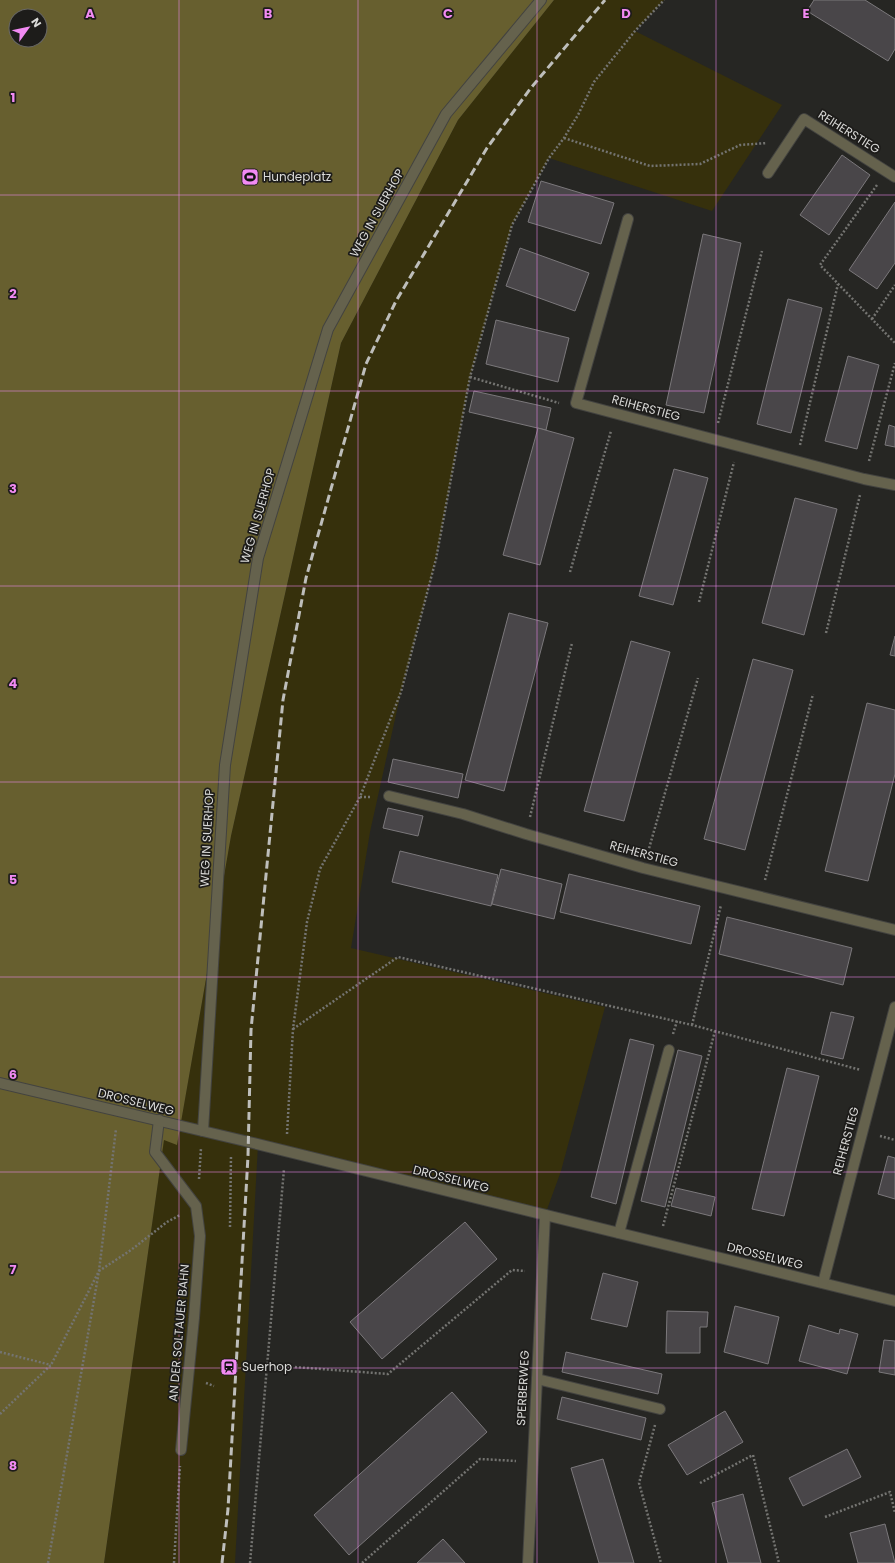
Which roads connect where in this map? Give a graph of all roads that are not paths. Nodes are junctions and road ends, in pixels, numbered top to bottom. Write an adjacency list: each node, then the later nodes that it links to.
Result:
1 (541, 0): 12 (street, WEG IN SUERHOP)
2 (768, 173): 3 (street, REIHERSTIEG)
3 (891, 174)
4 (628, 219): 5 (street, REIHERSTIEG)
5 (895, 485)
6 (389, 796): 7 (street, REIHERSTIEG)
7 (895, 930)
8 (895, 1007): 15 (street, REIHERSTIEG)
9 (669, 1050): 14 (street)
10 (0, 1083): 11 (street, DROSSELWEG)
11 (159, 1120): 12 (street, DROSSELWEG); 19 (street, AN DER SOLTAUER BAHN)
12 (203, 1131): 13 (street, DROSSELWEG)
13 (545, 1215): 14 (street, DROSSELWEG); 17 (street, SPERBERWEG)
14 (619, 1233): 15 (street, DROSSELWEG)
15 (823, 1283): 16 (street, DROSSELWEG)
16 (895, 1301)
17 (536, 1379): 18 (street); 20 (street, SPERBERWEG)
18 (660, 1409)
19 (181, 1450)
20 (528, 1563)

